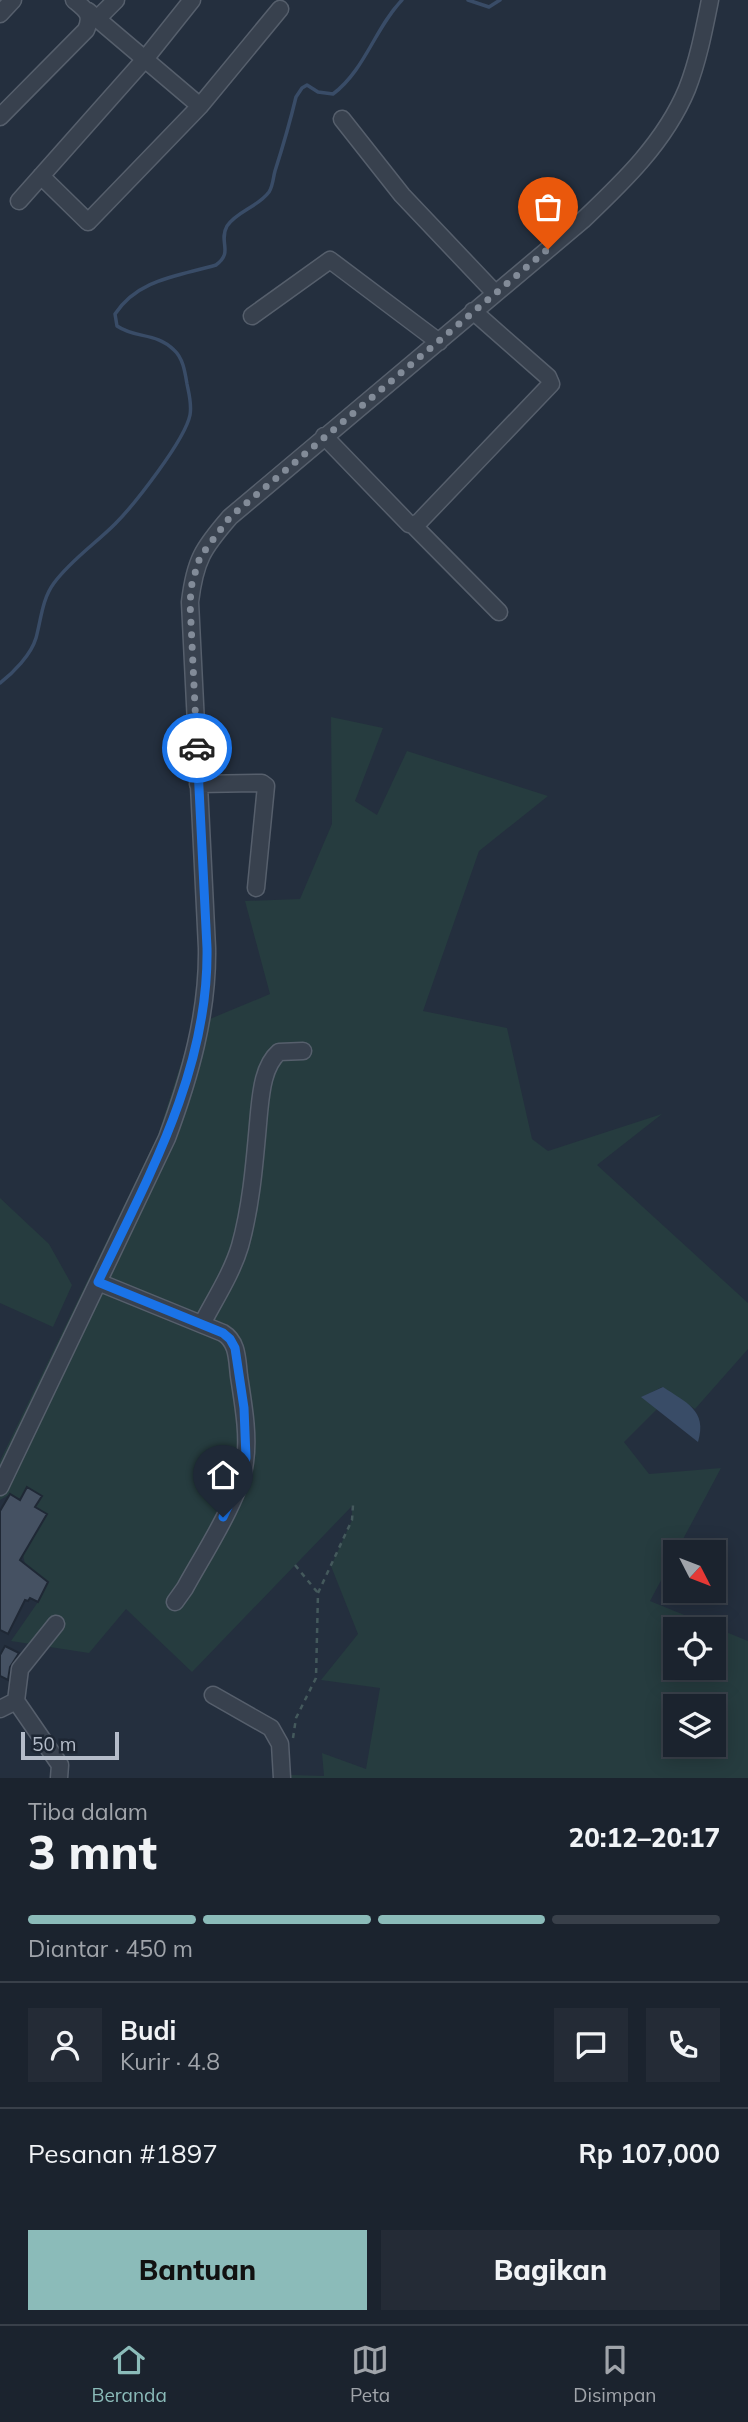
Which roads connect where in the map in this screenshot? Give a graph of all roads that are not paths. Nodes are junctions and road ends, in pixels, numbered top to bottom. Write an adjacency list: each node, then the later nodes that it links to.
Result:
1 (13, 0): 7 (street)
2 (74, 0): 8 (street)
3 (116, 0): 8 (street)
4 (192, 0): 9 (street)
5 (710, 0): 15 (street)
6 (280, 9): 10 (street)
7 (0, 14)
8 (93, 15): 9 (street); 11 (street)
9 (145, 59): 10 (street); 13 (street)
10 (200, 106): 13 (street)
11 (0, 117)
12 (342, 118): 15 (street)
13 (41, 176): 14 (street)
14 (19, 201)
15 (495, 293): 16 (street)
16 (473, 312): 18 (street); 20 (street)
17 (252, 316): 18 (street)
18 (439, 342): 19 (street)
19 (324, 436): 20 (street); 22 (street)
20 (413, 525): 21 (street)
21 (499, 612)
22 (198, 784): 23 (street); 25 (street)
23 (256, 888)
24 (303, 1051): 26 (street)
25 (98, 1282): 26 (street); 27 (street)
26 (202, 1324): 28 (street)
27 (0, 1487)
28 (175, 1602)
29 (56, 1624): 31 (street)
30 (213, 1695): 34 (street)
31 (16, 1701): 32 (street); 33 (street)
32 (0, 1709)
33 (59, 1778)
34 (282, 1778)

